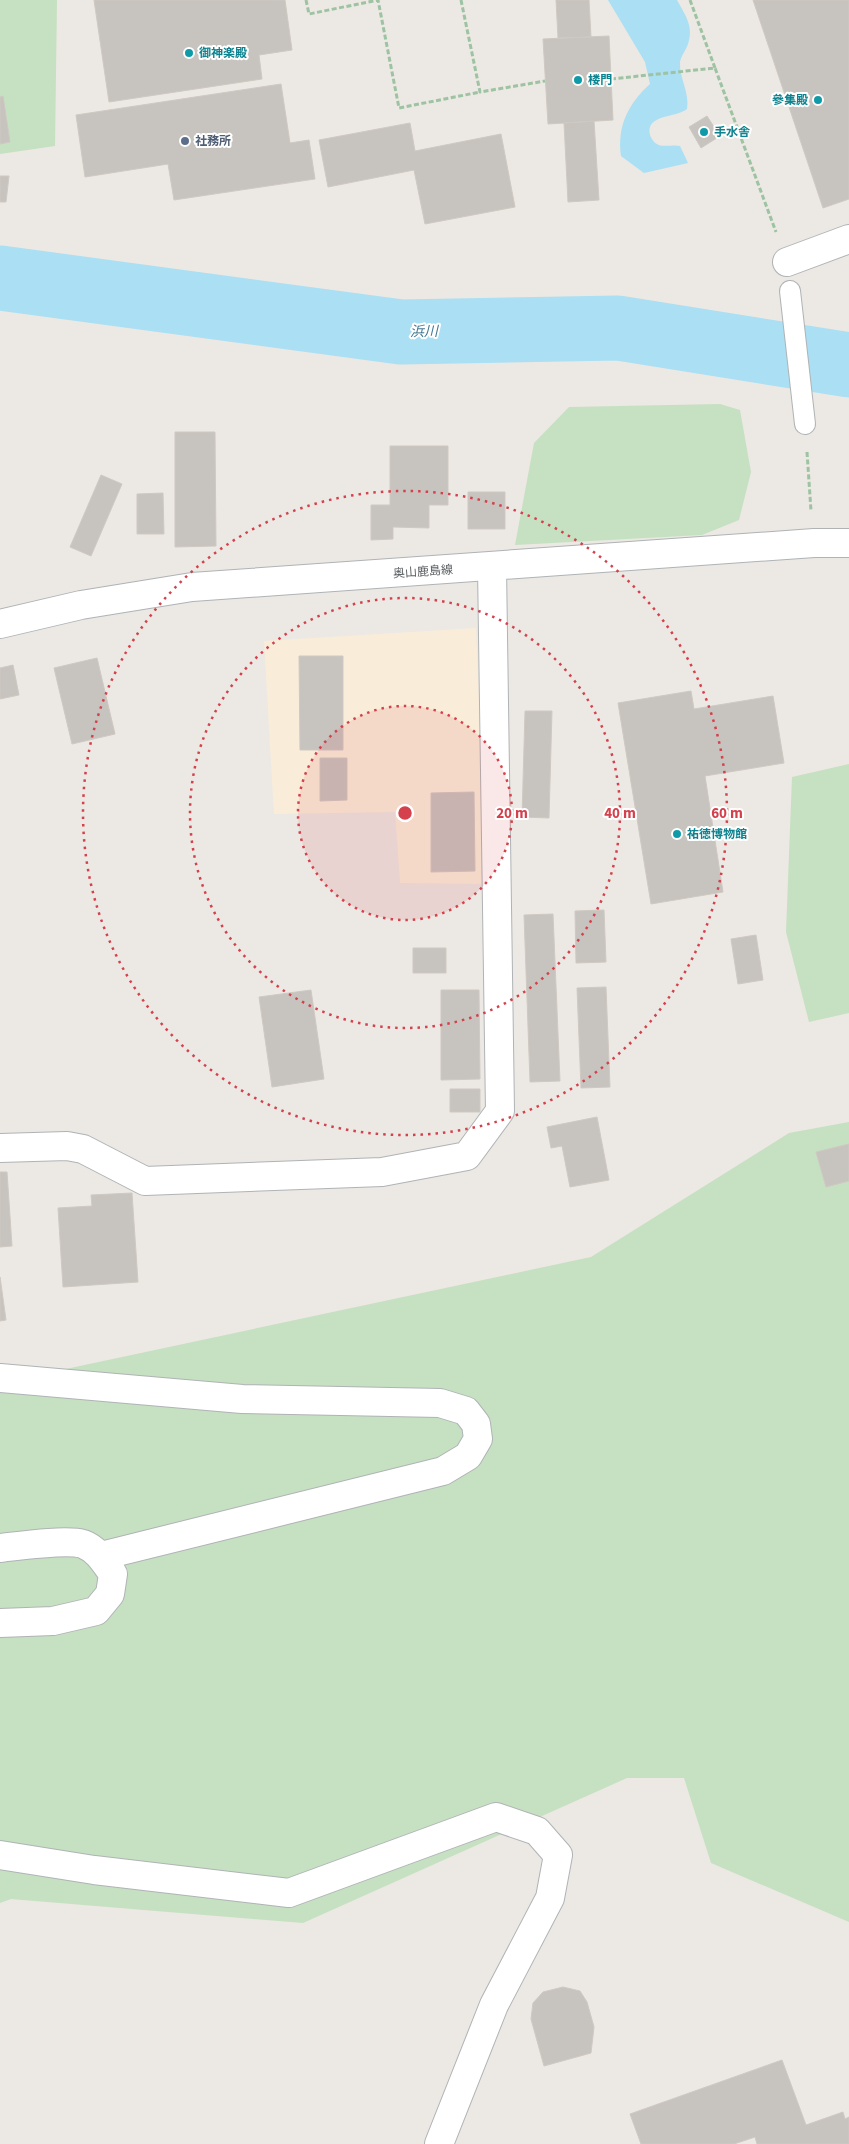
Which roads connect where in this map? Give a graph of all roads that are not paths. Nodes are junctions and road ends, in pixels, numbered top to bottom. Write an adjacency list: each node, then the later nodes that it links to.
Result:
1 (849, 240): 2 (street)
2 (787, 262)
3 (790, 291): 4 (street)
4 (804, 424)
5 (849, 543): 6 (street, 奥山鹿島線)
6 (492, 567): 7 (street, 奥山鹿島線); 8 (street)
7 (0, 624)
8 (0, 1148)
9 (0, 1378): 11 (street)
10 (0, 1548): 11 (street)
11 (101, 1556): 12 (street)
12 (0, 1623)
13 (0, 1855): 14 (street)
14 (438, 2144)

